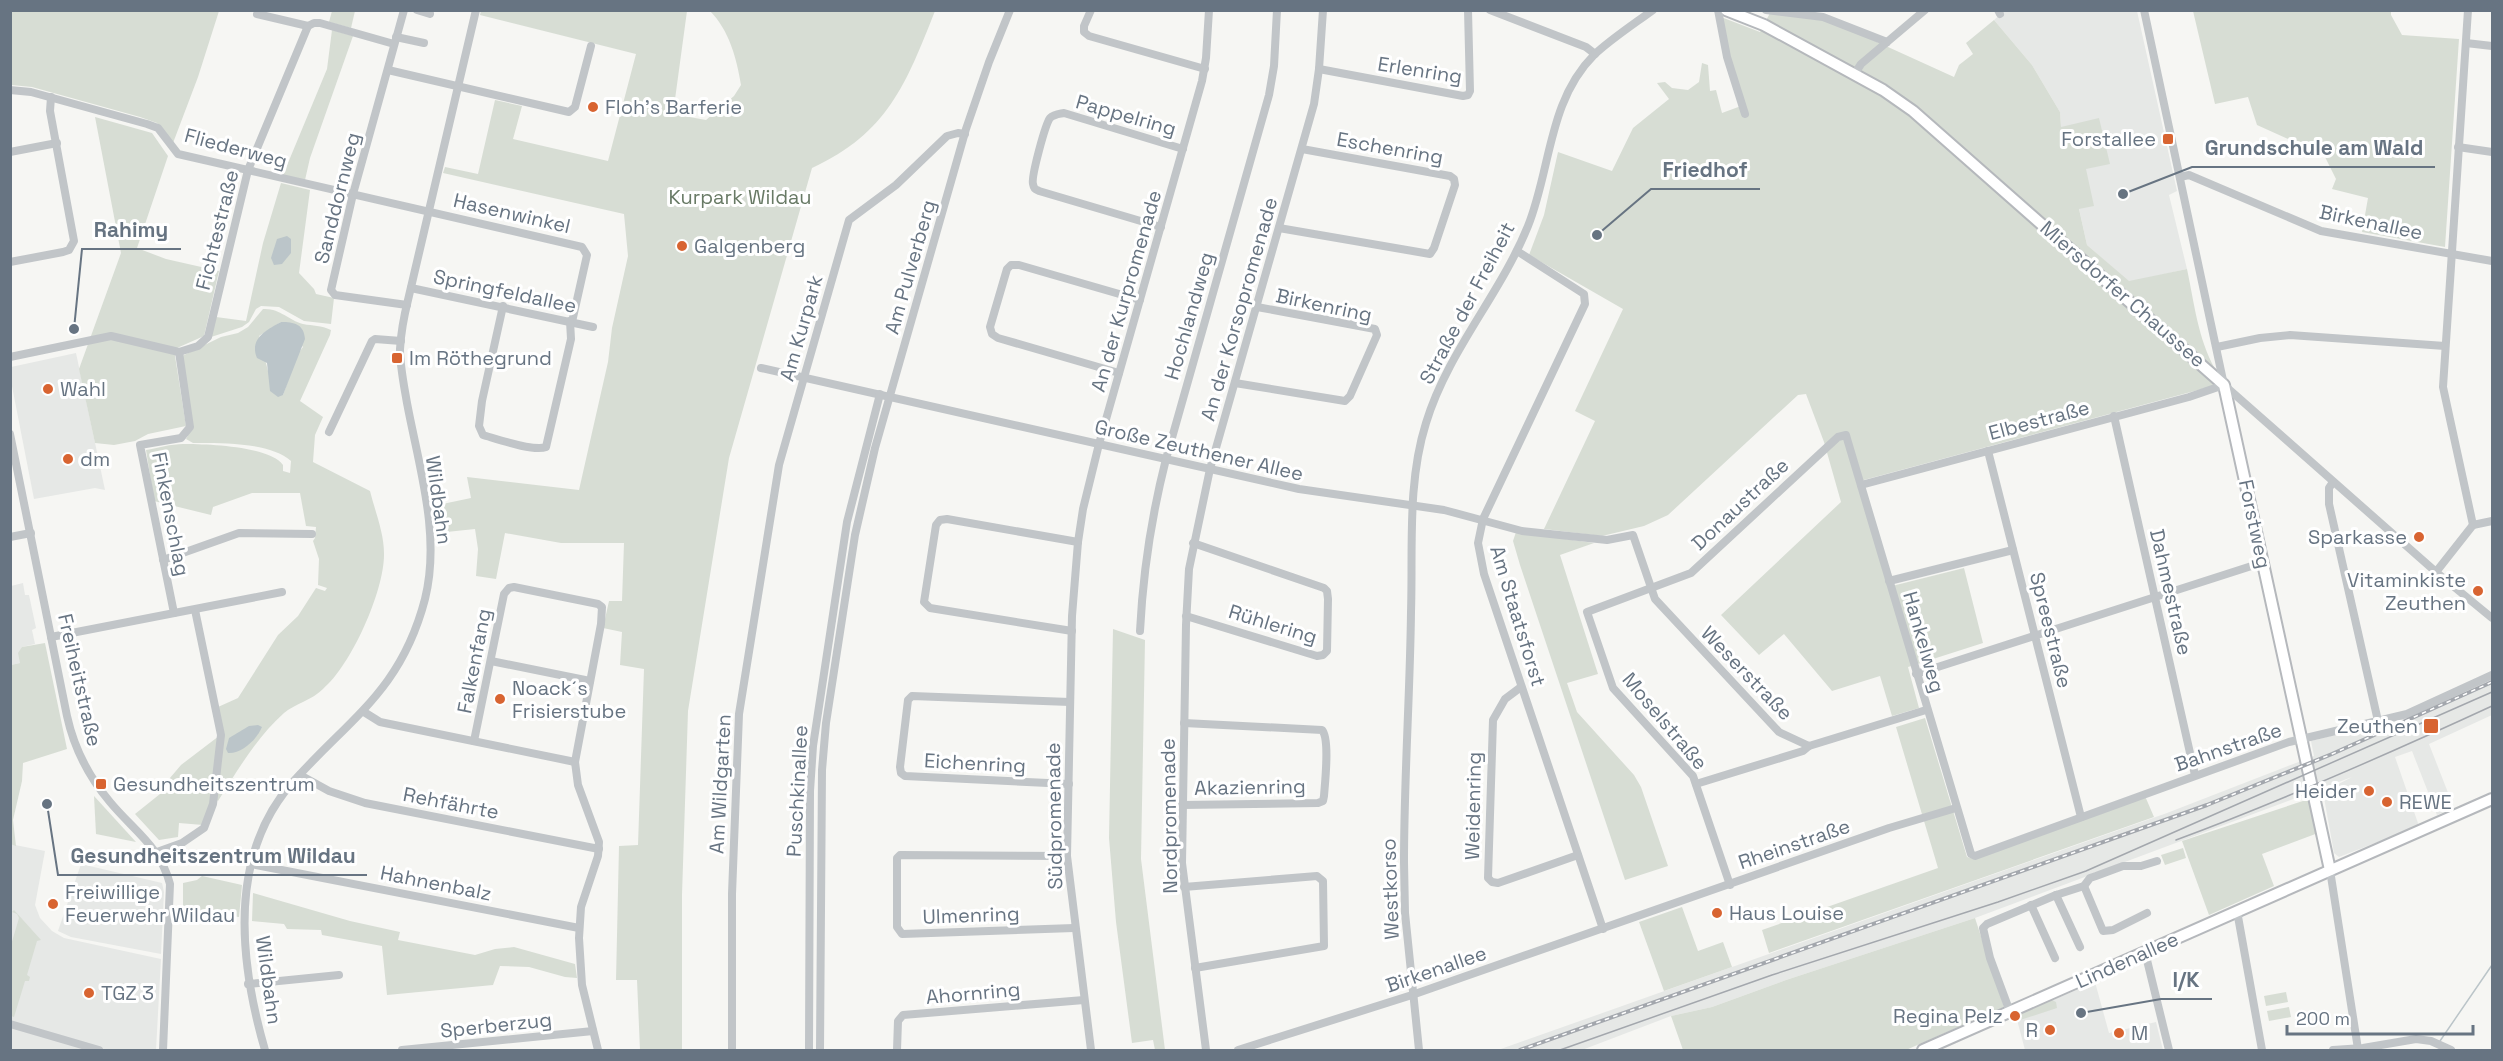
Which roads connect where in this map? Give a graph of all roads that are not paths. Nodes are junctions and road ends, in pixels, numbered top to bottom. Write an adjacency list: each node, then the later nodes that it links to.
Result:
1 (404, 10): 21 (street, Sanddornweg)
2 (417, 10): 19 (street)
3 (476, 10): 32 (street, Wildbahn)
4 (1010, 10): 36 (street, Am Pulverberg)
5 (1091, 10): 28 (street)
6 (1209, 10): 28 (street, An der Kurpromenade)
7 (1277, 10): 78 (street, Hochlandweg)
8 (1323, 10): 29 (street, An der Korsopromenade)
9 (1468, 10): 29 (street, Erlenring)
10 (1653, 10): 27 (street, Straße der Freiheit)
11 (1718, 10): 35 (street)
12 (1766, 10): 22 (street)
13 (1925, 10): 22 (street)
14 (2144, 10): 44 (street)
15 (2468, 10): 23 (street)
16 (1732, 11): 31 (main road, Miersdorfer Chaussee)
17 (1494, 12): 27 (street)
18 (257, 14): 20 (street)
19 (430, 14)
20 (308, 26): 21 (street); 43 (street, Fichtestraße)
21 (395, 40): 24 (street); 30 (street, Sanddornweg)
22 (1887, 42): 31 (street)
23 (2466, 43): 26 (street); 38 (street)
24 (424, 44)
25 (591, 46): 32 (street)
26 (2493, 46)
27 (1595, 54): 49 (street, Straße der Freiheit)
28 (1205, 69): 39 (street, An der Kurpromenade)
29 (1319, 69): 40 (street, An der Korsopromenade)
30 (388, 70): 32 (street); 45 (street, Sanddornweg)
31 (1854, 75): 69 (main road, Miersdorfer Chaussee)
32 (458, 86): 46 (street, Wildbahn)
33 (10, 90): 34 (street, Fliederweg)
34 (51, 98): 37 (street); 43 (street, Fliederweg)
35 (1745, 114)
36 (965, 134): 67 (street, Am Kurpark); 71 (street, Am Pulverberg)
37 (57, 143): 41 (street); 52 (street)
38 (2458, 147): 42 (street); 50 (street)
39 (1183, 148): 47 (street, An der Kurpromenade); 47 (street, Pappelring)
40 (1302, 149): 48 (street, An der Korsopromenade); 48 (street, Eschenring)
41 (10, 152)
42 (2493, 152)
43 (248, 170): 45 (street, Fliederweg); 63 (street, Fichtestraße)
44 (2180, 177): 50 (street, Birkenallee); 62 (street, Forstweg)
45 (353, 194): 46 (street, Fliederweg); 55 (street, Sanddornweg)
46 (428, 211): 53 (street, Wildbahn); 58 (street, Hasenwinkel)
47 (1161, 227): 54 (street, An der Kurpromenade)
48 (1279, 228): 57 (street, An der Korsopromenade)
49 (1517, 251): 82 (street, Straße der Freiheit); 83 (street, Am Staatsforst)
50 (2451, 255): 51 (street, Birkenallee); 61 (street)
51 (2493, 261)
52 (10, 262)
53 (411, 288): 55 (street, Wildbahn); 56 (street, Springfeldallee)
54 (1140, 300): 66 (street, An der Kurpromenade); 66 (street)
55 (407, 305): 60 (street, Wildbahn)
56 (503, 306): 58 (street, Springfeldallee); 58 (street, Hasenwinkel)
57 (1257, 307): 68 (street, An der Korsopromenade); 68 (street, Birkenring)
58 (571, 322): 59 (street, Springfeldallee)
59 (593, 327)
60 (401, 341): 73 (street); 120 (street, Wildbahn)
61 (2445, 346): 62 (street); 86 (street)
62 (2217, 347): 69 (street, Forstweg)
63 (179, 352): 64 (street); 95 (street, Finkenschlag)
64 (10, 357)
65 (761, 368): 67 (street, Große Zeuthener Allee)
66 (1119, 374): 76 (street, An der Kurpromenade)
67 (804, 377): 70 (street, Große Zeuthener Allee); 84 (street, Am Kurpark)
68 (1235, 383): 79 (street, An der Korsopromenade)
69 (2224, 385): 72 (street, Elbestraße); 80 (street, Miersdorfer Chaussee); 96 (main road, Forstweg)
70 (880, 394): 71 (street, Große Zeuthener Allee); 174 (street, Puschkinallee)
71 (890, 396): 76 (street, Große Zeuthener Allee); 91 (street, Am Pulverberg)
72 (2114, 416): 77 (street, Elbestraße); 101 (street, Dahmestraße)
73 (329, 432)
74 (10, 434): 87 (street, Freiheitstraße)
75 (1846, 435): 81 (street, Hankelweg); 99 (street, Donaustraße)
76 (1099, 444): 78 (street, Große Zeuthener Allee); 92 (street, An der Kurpromenade)
77 (1988, 451): 81 (street, Elbestraße); 94 (street, Spreestraße)
78 (1166, 459): 79 (street, Große Zeuthener Allee); 109 (street, Hochlandweg)
79 (1210, 469): 82 (street, Große Zeuthener Allee); 93 (street, An der Korsopromenade)
80 (2334, 482): 97 (street, Miersdorfer Chaussee); 121 (street)
81 (1861, 484): 98 (street, Hankelweg)
82 (1413, 505): 83 (street, Große Zeuthener Allee); 123 (street, Straße der Freiheit)
83 (1483, 519): 89 (street, Große Zeuthener Allee); 117 (street, Am Staatsforst)
84 (769, 520): 173 (street, Am Wildgarten)
85 (2493, 521): 86 (street)
86 (2473, 525): 97 (street)
87 (31, 533): 90 (street); 111 (street, Freiheitstraße)
88 (312, 534): 95 (street)
89 (1633, 535): 99 (street, Weserstraße)
90 (10, 537)
91 (855, 537): 175 (street, Puschkinallee)
92 (1078, 542): 105 (street, An der Kurpromenade); 108 (street)
93 (1193, 543): 106 (street, An der Korsopromenade); 106 (street, Rühlering)
94 (2013, 550): 98 (street); 110 (street, Spreestraße)
95 (163, 561): 104 (street, Finkenschlag)
96 (2264, 562): 101 (street); 124 (main road, Forstweg)
97 (2436, 572): 107 (street, Miersdorfer Chaussee)
98 (1889, 581): 114 (street, Hankelweg)
99 (1651, 588): 103 (street, Donaustraße); 126 (street, Weserstraße)
100 (282, 592): 102 (street)
101 (2154, 596): 110 (street); 129 (street, Dahmestraße)
102 (195, 610): 104 (street); 137 (street)
103 (1587, 612): 131 (street, Moselstraße)
104 (174, 613): 111 (street)
105 (1072, 616): 108 (street, Südpromenade)
106 (1186, 616): 112 (street, An der Korsopromenade)
107 (2493, 618)
108 (1072, 631): 118 (street, Südpromenade)
109 (1140, 632)
110 (2035, 635): 114 (street); 135 (street, Spreestraße)
111 (51, 637): 137 (street, Freiheitstraße)
112 (1185, 653): 122 (street, Nordpromenade)
113 (491, 661): 116 (street); 116 (street, Falkenfang); 125 (street, Falkenfang)
114 (1916, 674): 119 (street, Hankelweg)
115 (2493, 675): 121 (street, Bahnstraße)
116 (590, 681): 127 (street)
117 (1521, 687): 138 (street, Am Staatsforst); 138 (street, Weidenring)
118 (1070, 702): 130 (street, Südpromenade); 130 (street, Eichenring)
119 (1926, 711): 126 (street); 134 (street, Hankelweg)
120 (364, 712): 125 (street); 128 (street, Wildbahn)
121 (2378, 720): 124 (street, Bahnstraße)
122 (1184, 723): 133 (street, Nordpromenade); 133 (street, Akazienring)
123 (1408, 725): 161 (street, Westkorso)
124 (2303, 739): 129 (street, Bahnstraße); 143 (main road, Forstweg)
125 (474, 741): 127 (street)
126 (1809, 746): 131 (street)
127 (575, 762): 136 (street)
128 (300, 775): 136 (street, Rehfährte); 142 (street, Wildbahn)
129 (2195, 776): 135 (street, Bahnstraße)
130 (1069, 784): 139 (street, Südpromenade)
131 (1696, 784): 144 (street, Moselstraße)
132 (2493, 799): 143 (main road, Lindenallee)
133 (1182, 805): 146 (street, Nordpromenade)
134 (1956, 807): 140 (street, Hankelweg); 144 (street, Rheinstraße)
135 (2081, 817): 140 (street, Bahnstraße)
136 (599, 849): 152 (street)
137 (157, 852): 169 (street, Freiheitstraße)
138 (1578, 855): 154 (street, Am Staatsforst)
139 (1067, 856): 153 (street, Südpromenade); 153 (street, Ulmenring)
140 (1975, 856)
141 (2157, 861): 145 (street)
142 (251, 864): 152 (street, Hahnenbalz); 160 (street, Wildbahn)
143 (2330, 870): 149 (main road, Lindenallee); 166 (street)
144 (1730, 885): 151 (street, Rheinstraße)
145 (2084, 886): 147 (street); 150 (street)
146 (1184, 887): 158 (street, Nordpromenade); 158 (street)
147 (2056, 895): 148 (street); 155 (street)
148 (2031, 905): 157 (street); 163 (street)
149 (2237, 911): 156 (main road, Lindenallee); 183 (street)
150 (2147, 913)
151 (1644, 915): 154 (street, Birkenallee)
152 (579, 928): 165 (street)
153 (1074, 928): 162 (street, Südpromenade)
154 (1603, 929): 161 (street, Birkenallee)
155 (2080, 946)
156 (2145, 952): 163 (main road, Lindenallee); 182 (street)
157 (2055, 958)
158 (1195, 968): 178 (street, Nordpromenade)
159 (339, 975): 160 (street)
160 (248, 984): 170 (street, Wildbahn)
161 (1412, 995): 179 (street, Birkenallee); 180 (street, Westkorso)
162 (1084, 1000): 176 (street, Ahornring); 177 (street, Südpromenade)
163 (2010, 1012): 181 (main road, Lindenallee)
164 (10, 1024): 168 (street)
165 (592, 1031): 171 (street, Sperberzug); 172 (street)
166 (2358, 1048): 167 (street); 184 (street)
167 (2449, 1049)
168 (99, 1050)
169 (163, 1050)
170 (265, 1050)
171 (402, 1050)
172 (598, 1050)
173 (732, 1050)
174 (809, 1050)
175 (820, 1050)
176 (897, 1050)
177 (1091, 1050)
178 (1206, 1050)
179 (1238, 1050)
180 (1419, 1050)
181 (1923, 1050)
182 (2169, 1050)
183 (2262, 1050)
184 (2333, 1050)

